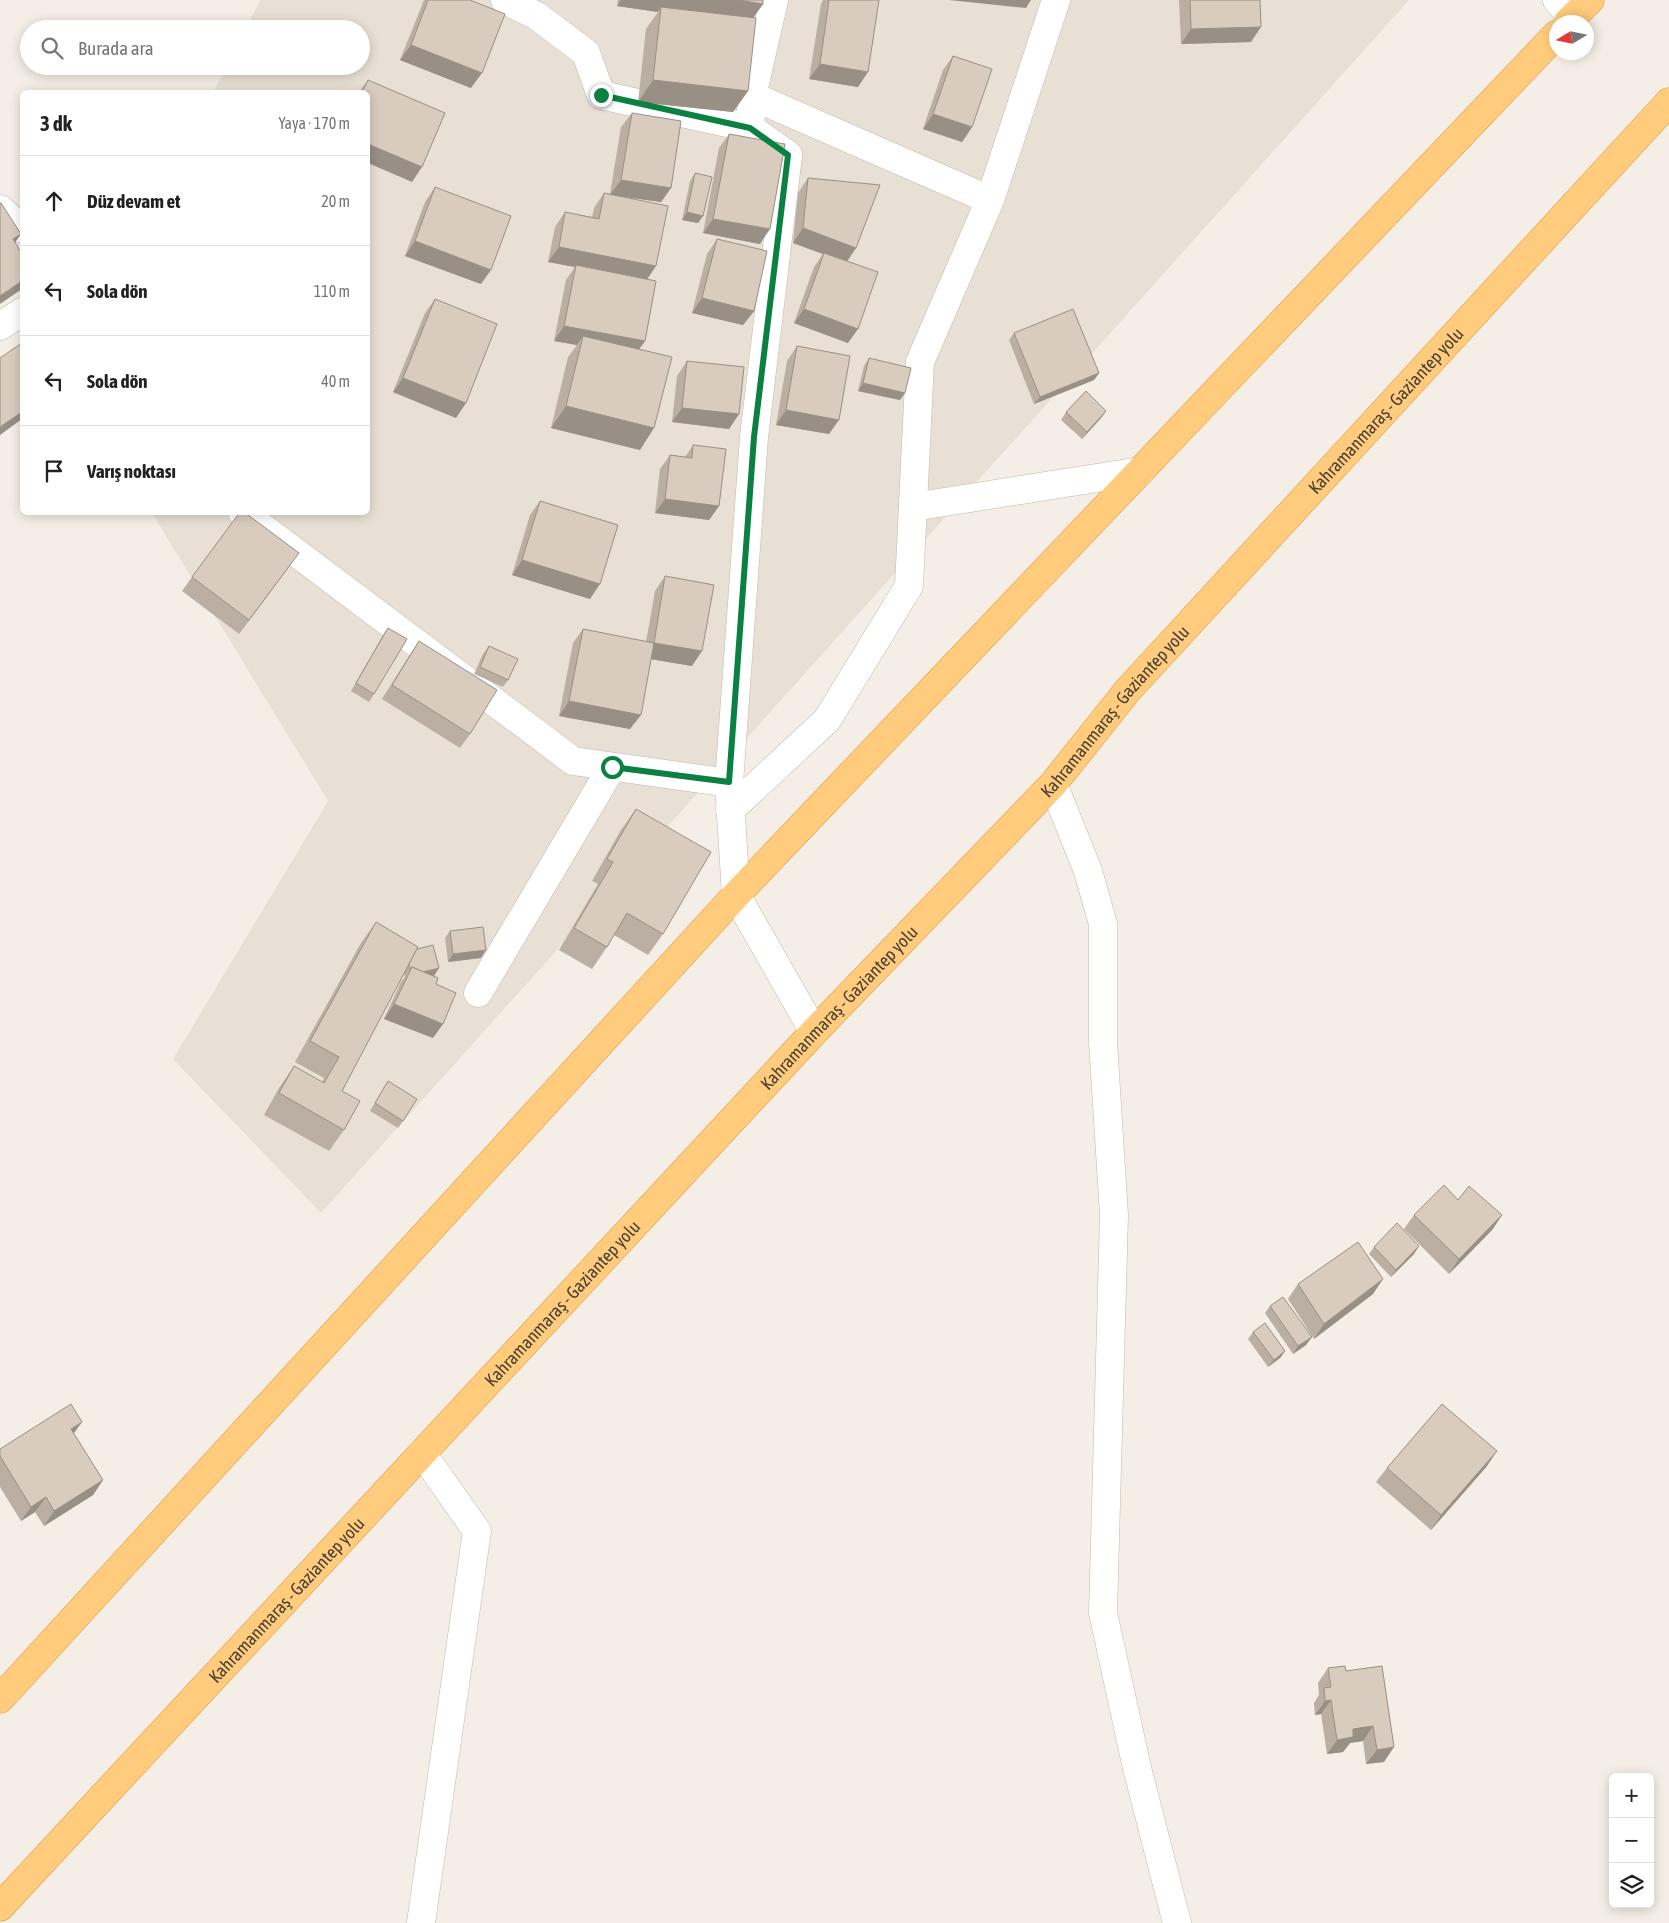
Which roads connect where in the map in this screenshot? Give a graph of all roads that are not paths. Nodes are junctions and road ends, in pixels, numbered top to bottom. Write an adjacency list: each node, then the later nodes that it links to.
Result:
1 (505, 0): 4 (street)
2 (774, 0): 6 (street)
3 (1056, 0): 9 (street)
4 (539, 8): 8 (street)
5 (1549, 36): 14 (highway)
6 (752, 96): 8 (street); 9 (street)
7 (1669, 102): 19 (highway, Kahramanmaraş - Gaziantep yolu)
8 (750, 128): 18 (street)
9 (990, 200): 15 (street)
10 (0, 209): 11 (street)
11 (20, 227)
12 (20, 313): 13 (street)
13 (0, 326)
14 (1141, 471): 15 (street); 21 (highway)
15 (913, 507): 20 (street)
16 (246, 515): 17 (street)
17 (612, 767): 18 (street); 22 (street)
18 (729, 782): 20 (street)
19 (1052, 784): 23 (highway, Kahramanmaraş - Gaziantep yolu); 28 (street)
20 (730, 810): 21 (street)
21 (736, 895): 23 (street); 25 (highway)
22 (478, 993)
23 (814, 1032): 24 (highway, Kahramanmaraş - Gaziantep yolu)
24 (422, 1453): 26 (highway, Kahramanmaraş - Gaziantep yolu); 27 (street)
25 (0, 1699)
26 (0, 1907)
27 (421, 1923)
28 (1177, 1923)

